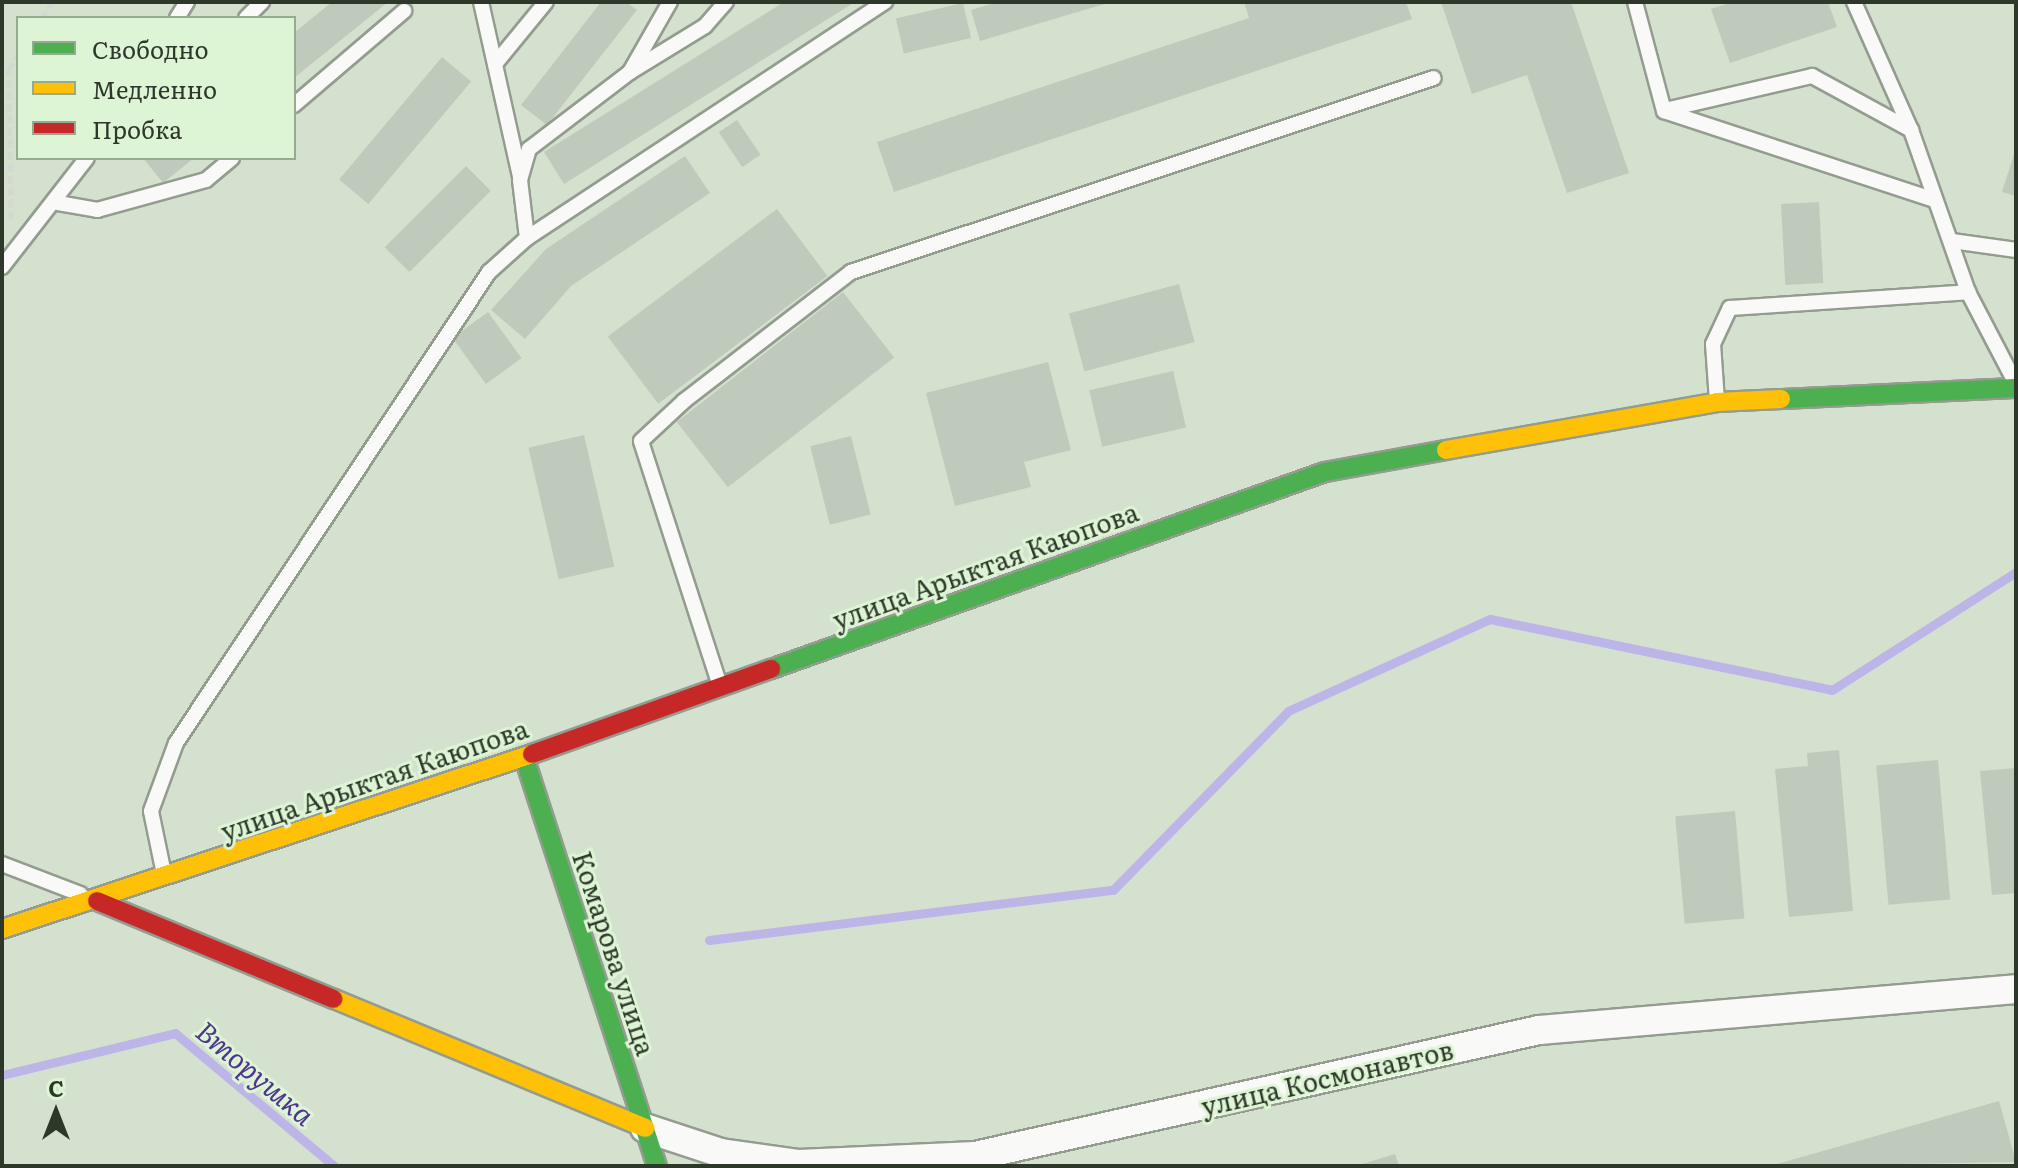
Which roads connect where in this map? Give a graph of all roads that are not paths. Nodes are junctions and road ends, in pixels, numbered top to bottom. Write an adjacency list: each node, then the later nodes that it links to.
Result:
1 (481, 2): 9 (lane)
2 (546, 2): 9 (lane)
3 (670, 2): 10 (lane)
4 (726, 2): 10 (lane)
5 (885, 2): 20 (lane)
6 (1635, 2): 13 (lane)
7 (1854, 2): 14 (lane)
8 (404, 11): 12 (lane)
9 (495, 64): 17 (lane)
10 (630, 72): 17 (lane)
11 (1434, 78): 27 (lane)
12 (296, 103)
13 (1664, 111): 14 (lane); 18 (lane)
14 (1911, 130): 18 (lane)
15 (86, 160): 19 (lane)
16 (230, 160): 19 (lane)
17 (520, 180): 20 (lane)
18 (1935, 200): 21 (lane)
19 (58, 203): 23 (lane)
20 (527, 238): 30 (lane)
21 (1952, 241): 22 (lane); 24 (lane)
22 (2016, 250)
23 (2, 267)
24 (1968, 292): 25 (lane); 26 (lane)
25 (2016, 386): 26 (street, улица Арыктая Каюпова)
26 (1717, 402): 27 (street, улица Арыктая Каюпова)
27 (720, 687): 28 (street, улица Арыктая Каюпова)
28 (524, 757): 30 (street, улица Арыктая Каюпова); 34 (street, Комарова улица)
29 (2, 864): 31 (lane)
30 (164, 878): 31 (street, улица Арыктая Каюпова)
31 (97, 901): 32 (street, улица Арыктая Каюпова); 34 (street)
32 (2, 929)
33 (2016, 989): 34 (street, улица Космонавтов)
34 (645, 1128): 35 (street, Комарова улица)
35 (657, 1166)

